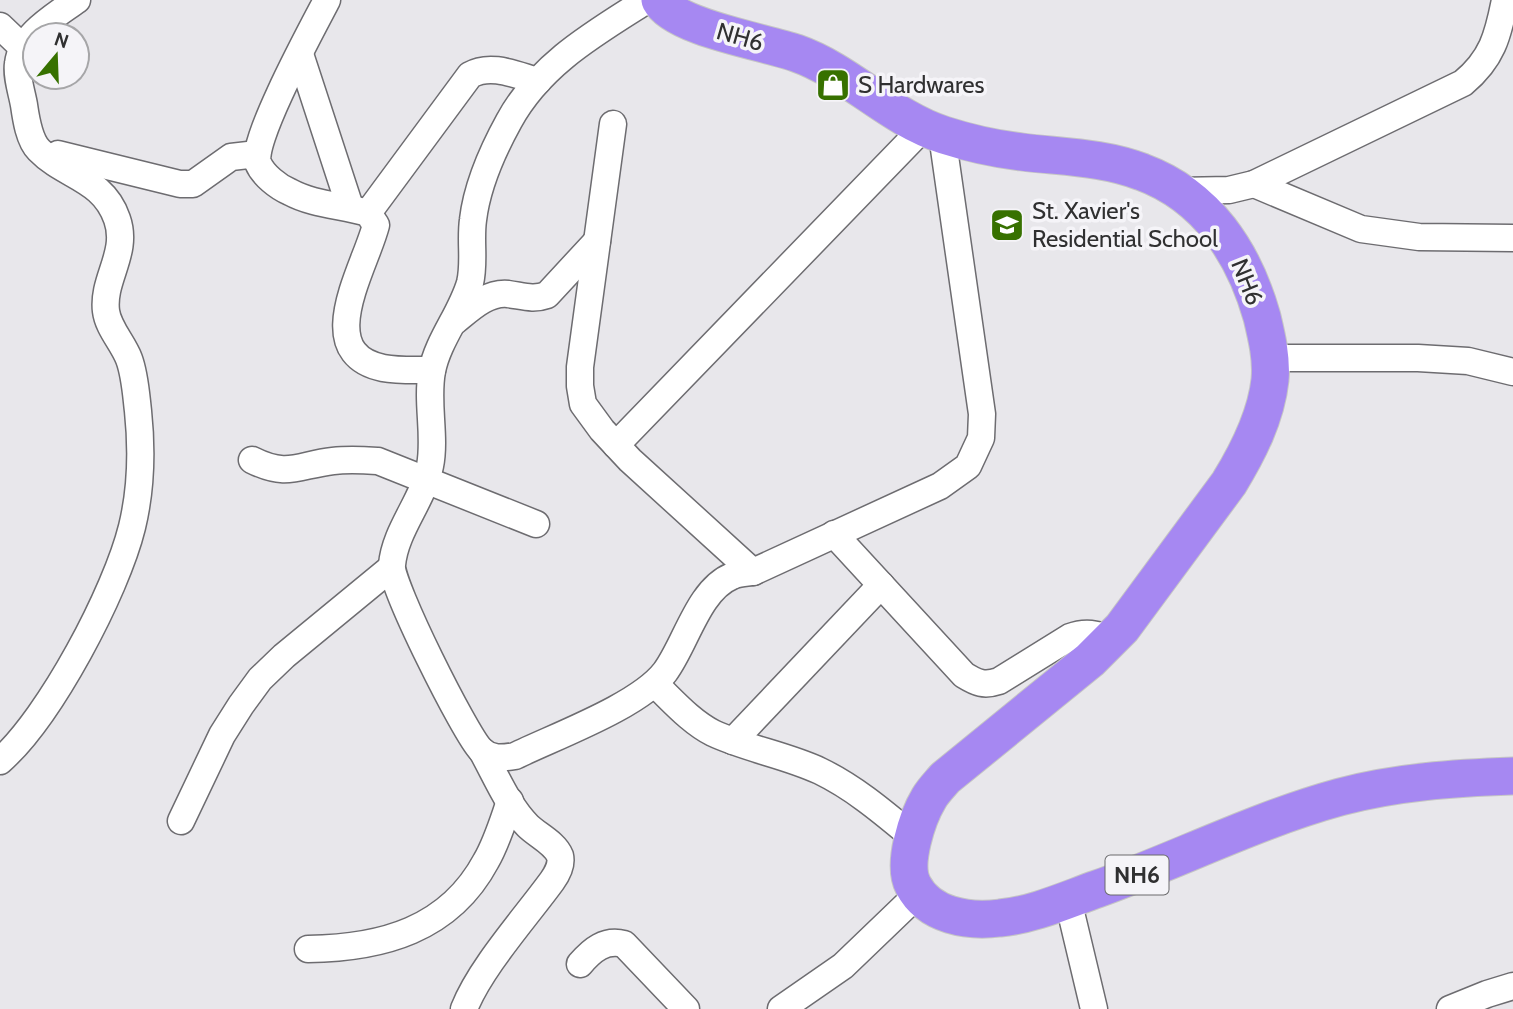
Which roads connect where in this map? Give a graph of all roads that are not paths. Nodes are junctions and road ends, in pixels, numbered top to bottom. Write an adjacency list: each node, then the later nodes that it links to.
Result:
1 (77, 0): 6 (street)
2 (327, 0): 10 (street)
3 (647, 0): 11 (street)
4 (660, 0): 15 (highway, NH6 / NH6)
5 (1505, 0): 18 (street)
6 (49, 21)
7 (0, 26): 8 (street)
8 (21, 45)
9 (21, 50): 12 (street)
10 (300, 54): 17 (street); 20 (street)
11 (538, 81): 20 (street); 23 (street)
12 (21, 86)
13 (22, 91): 16 (street)
14 (613, 124): 22 (street)
15 (933, 131): 19 (highway, NH6 / NH6); 27 (street); 31 (street)
16 (38, 149): 17 (street); 39 (street)
17 (257, 154): 20 (street)
18 (1254, 184): 19 (street); 21 (street)
19 (1178, 191): 24 (highway, NH6 / NH6)
20 (359, 210): 25 (street)
21 (1513, 238)
22 (597, 242): 23 (street); 27 (street)
23 (453, 322): 25 (street)
24 (1270, 358): 26 (street); 35 (highway, NH6 / NH6)
25 (432, 370): 29 (street)
26 (1513, 372)
27 (616, 445): 33 (street)
28 (252, 460): 29 (street)
29 (426, 482): 30 (street); 32 (street)
30 (536, 524)
31 (834, 534): 33 (street); 34 (street)
32 (391, 568): 38 (street); 42 (street)
33 (753, 572): 36 (street)
34 (881, 585): 35 (street); 37 (street)
35 (1111, 639): 43 (highway, NH6 / NH6)
36 (655, 684): 37 (street); 38 (street)
37 (733, 741): 43 (street)
38 (482, 751): 41 (street)
39 (0, 761)
40 (1513, 776): 45 (highway, NH6)
41 (510, 801): 46 (street); 49 (street)
42 (181, 821)
43 (913, 837): 44 (highway, NH6)
44 (918, 894): 45 (highway, NH6); 51 (street)
45 (1068, 900): 52 (street)
46 (308, 948)
47 (580, 964): 50 (street)
48 (1513, 986): 53 (street)
49 (464, 1009)
50 (686, 1009)
51 (781, 1009)
52 (1094, 1009)
53 (1450, 1009)

